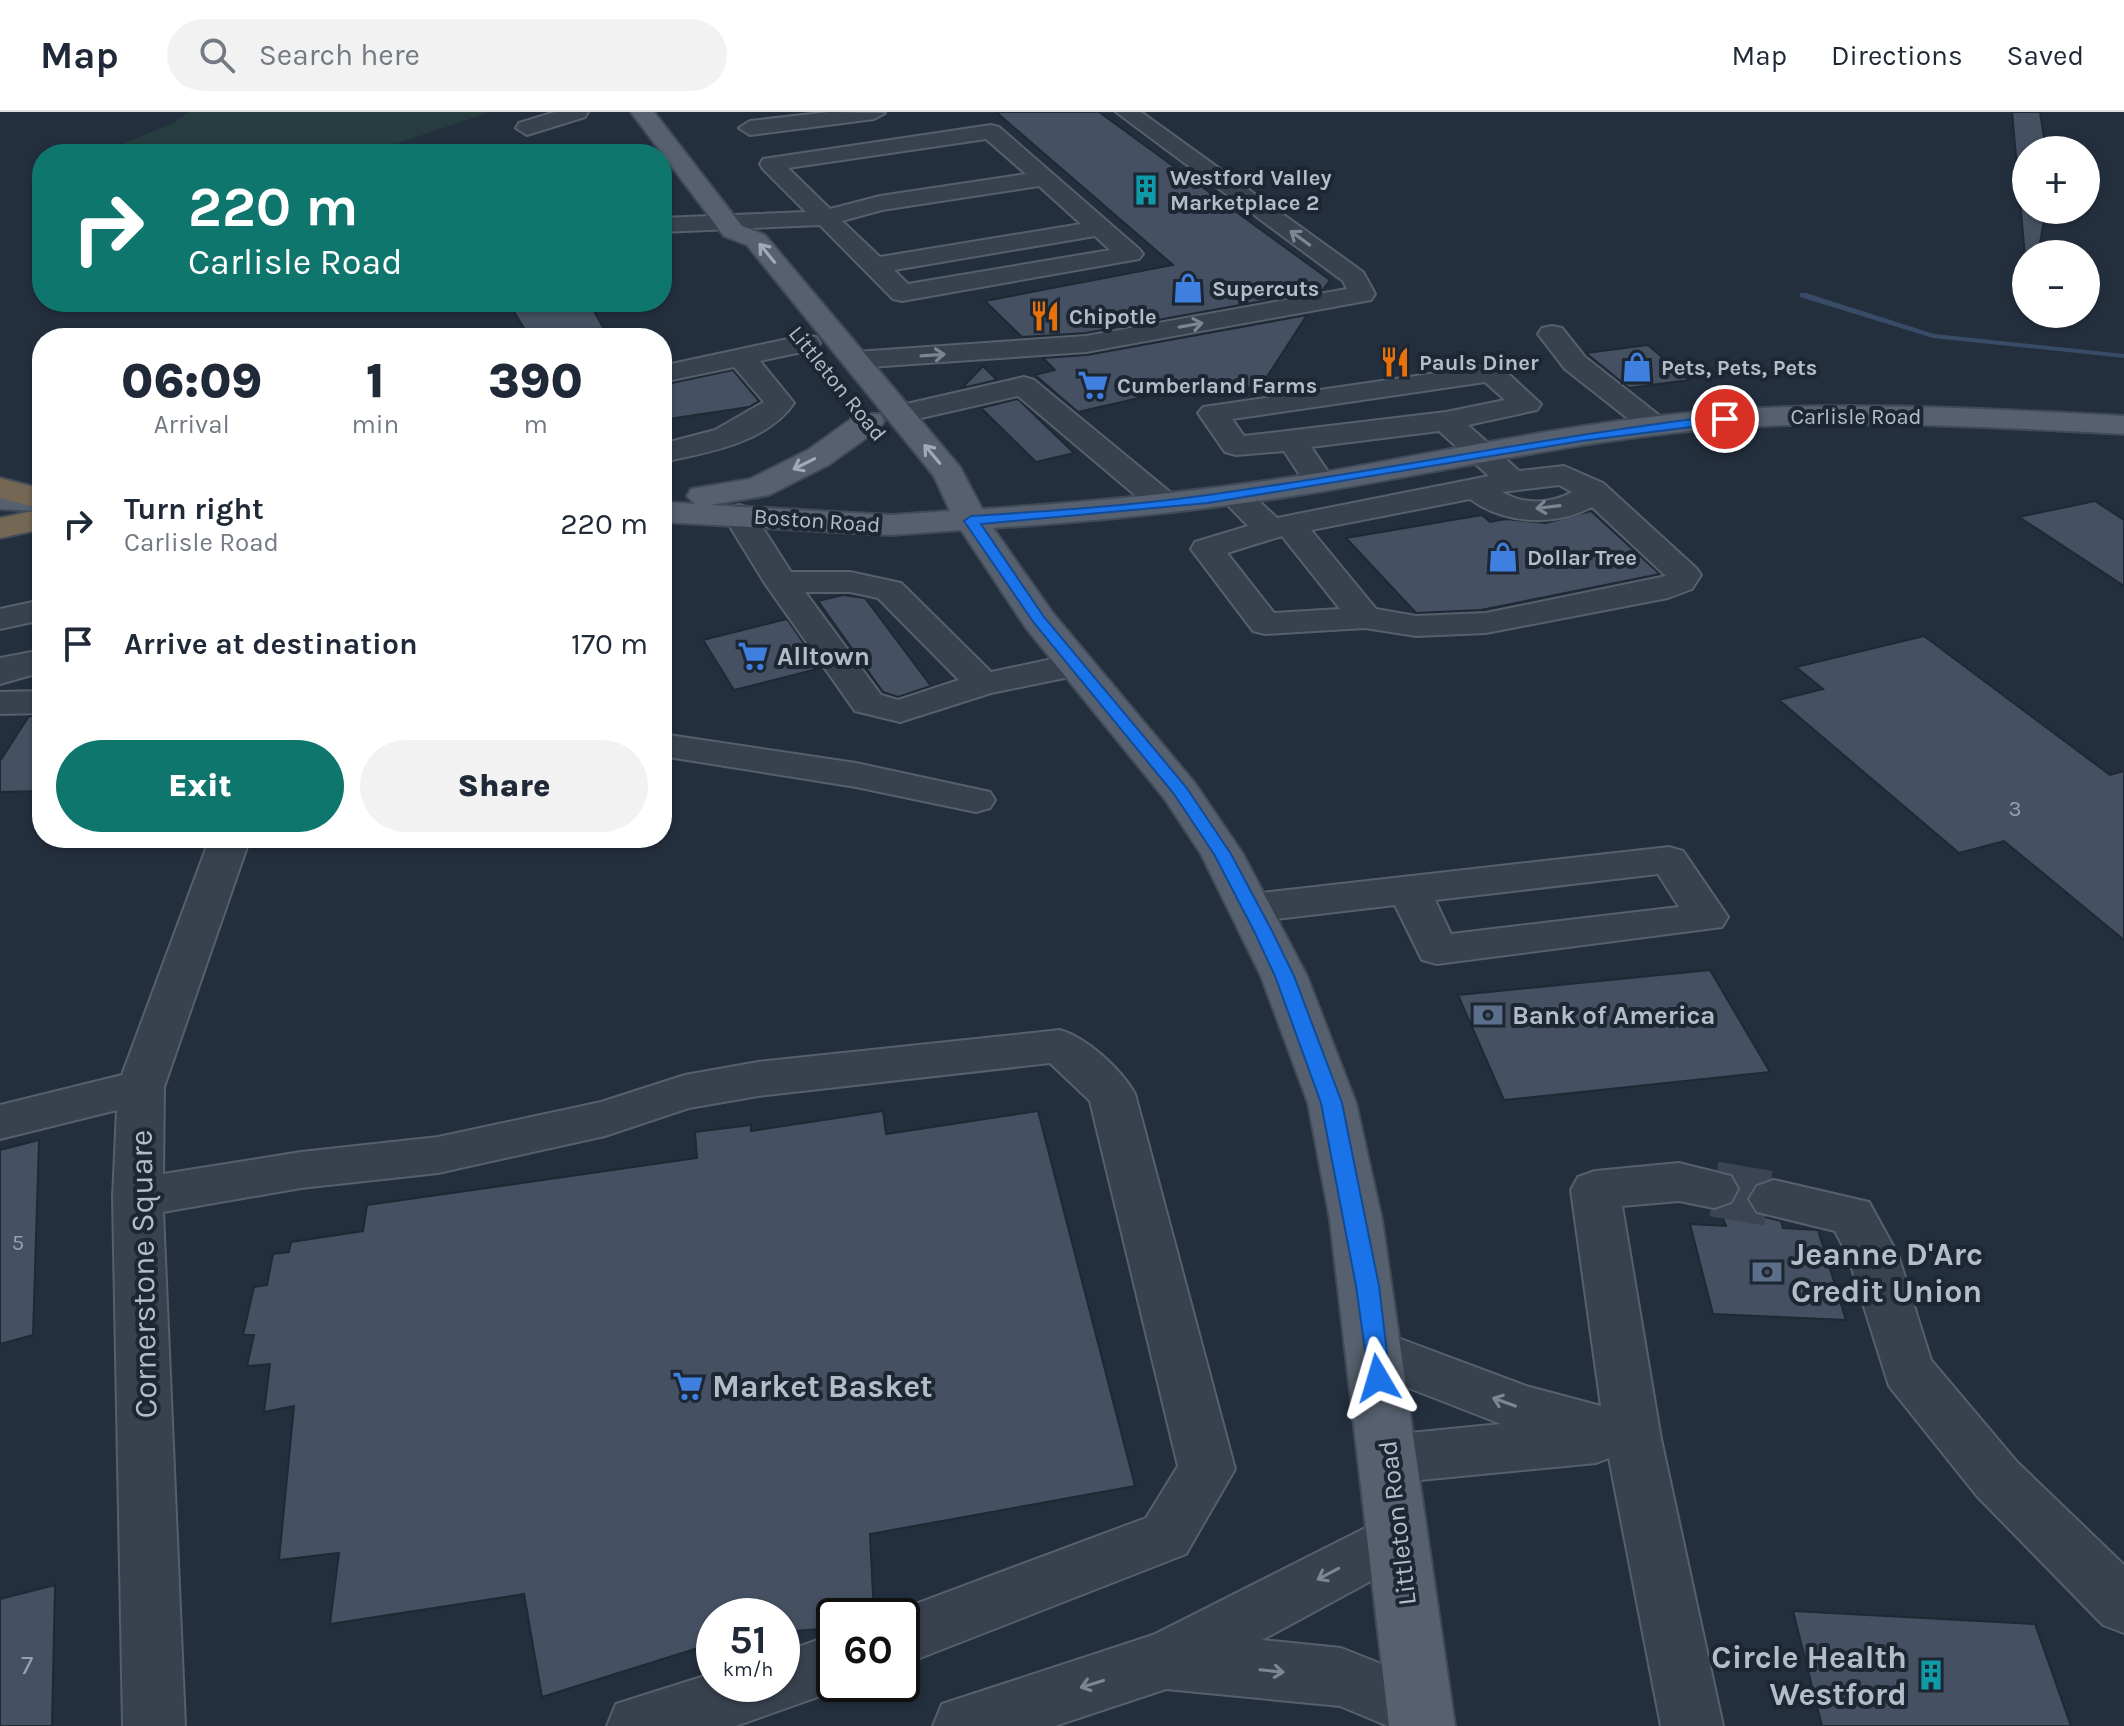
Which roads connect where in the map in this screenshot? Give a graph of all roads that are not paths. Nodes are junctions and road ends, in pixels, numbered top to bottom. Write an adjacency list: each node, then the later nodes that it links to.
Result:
1 (577, 112): 6 (lane)
2 (642, 112): 7 (main road, Littleton Road)
3 (1127, 112): 28 (lane, one-way to 3)
4 (874, 113): 5 (lane)
5 (747, 120): 11 (lane)
6 (527, 128)
7 (667, 144)
8 (672, 151): 19 (main road, Littleton Road)
9 (1013, 153): 10 (lane); 11 (lane); 12 (lane)
10 (982, 157)
11 (771, 164): 14 (lane)
12 (1042, 179): 15 (lane); 16 (lane)
13 (824, 180): 14 (lane)
14 (792, 184): 16 (lane)
15 (1075, 207): 17 (lane); 20 (lane)
16 (818, 210): 19 (lane); 23 (lane)
17 (1045, 212)
18 (672, 225): 19 (lane)
19 (730, 226): 21 (lane); 26 (main road, Littleton Road); 28 (main road, Littleton Road, one-way to 19)
20 (1100, 228): 24 (lane); 24 (lane)
21 (672, 236)
22 (881, 240): 23 (lane)
23 (852, 245): 24 (lane)
24 (874, 266)
25 (1552, 334): 33 (lane)
26 (806, 343): 27 (lane); 30 (main road, Littleton Road)
27 (741, 357): 29 (lane); 35 (lane)
28 (855, 360): 30 (main road, Littleton Road)
29 (672, 372)
30 (884, 418): 46 (main road, one-way to 46); 47 (lane); 51 (main road, Littleton Road, one-way to 30); 51 (main road, Littleton Road)
31 (1446, 421): 34 (lane); 34 (lane); 36 (lane)
32 (2124, 425): 33 (main road, Carlisle Road)
33 (1655, 426): 36 (main road, Carlisle Road)
34 (1292, 441): 38 (lane)
35 (672, 451)
36 (1482, 453): 37 (lane); 38 (main road, Carlisle Road)
37 (1512, 481): 40 (lane); 41 (lane)
38 (1320, 482): 42 (main road, Carlisle Road)
39 (0, 488): 43 (highway)
40 (1478, 490): 41 (lane, one-way to 40); 52 (lane)
41 (1592, 490): 56 (lane)
42 (1234, 495): 47 (main road, Carlisle Road); 52 (lane)
43 (32, 497)
44 (0, 499): 45 (main road)
45 (32, 500)
46 (672, 500)
47 (1165, 504): 51 (main road, Carlisle Road)
48 (672, 512): 49 (main road, Boston Road)
49 (739, 515): 51 (main road, Boston Road); 54 (lane)
50 (32, 521): 53 (highway)
51 (971, 521): 59 (main road, Littleton Road)
52 (1280, 527): 56 (lane); 56 (lane)
53 (0, 528)
54 (781, 582): 61 (lane); 61 (lane)
55 (32, 612): 57 (lane)
56 (1365, 618)
57 (0, 619)
58 (32, 663): 60 (lane)
59 (1076, 665): 61 (lane); 68 (main road, Littleton Road)
60 (0, 673)
61 (983, 684)
62 (32, 702): 63 (lane)
63 (0, 703)
64 (672, 747): 65 (lane)
65 (976, 800)
66 (226, 848): 69 (lane, Cornerstone Square)
67 (1409, 890): 67 (lane); 68 (lane)
68 (1252, 908): 74 (main road, Littleton Road)
69 (141, 1087): 70 (lane); 72 (lane, Cornerstone Square)
70 (0, 1122)
71 (1714, 1189): 75 (lane)
72 (138, 1197): 79 (lane); 83 (lane, Cornerstone Square)
73 (1774, 1199): 78 (lane)
74 (1374, 1351): 75 (lane, one-way to 74); 76 (main road, Littleton Road)
75 (1633, 1439): 76 (lane); 86 (lane)
76 (1389, 1459): 77 (main road, Littleton Road)
77 (1397, 1538): 80 (lane, one-way to 80); 82 (main road, Littleton Road)
78 (2124, 1605)
79 (920, 1630)
80 (1166, 1660): 82 (lane, one-way to 82); 85 (lane, one-way to 85)
81 (717, 1702): 84 (lane)
82 (1421, 1718)
83 (154, 1726)
84 (638, 1726)
85 (964, 1726)
86 (1692, 1726)

